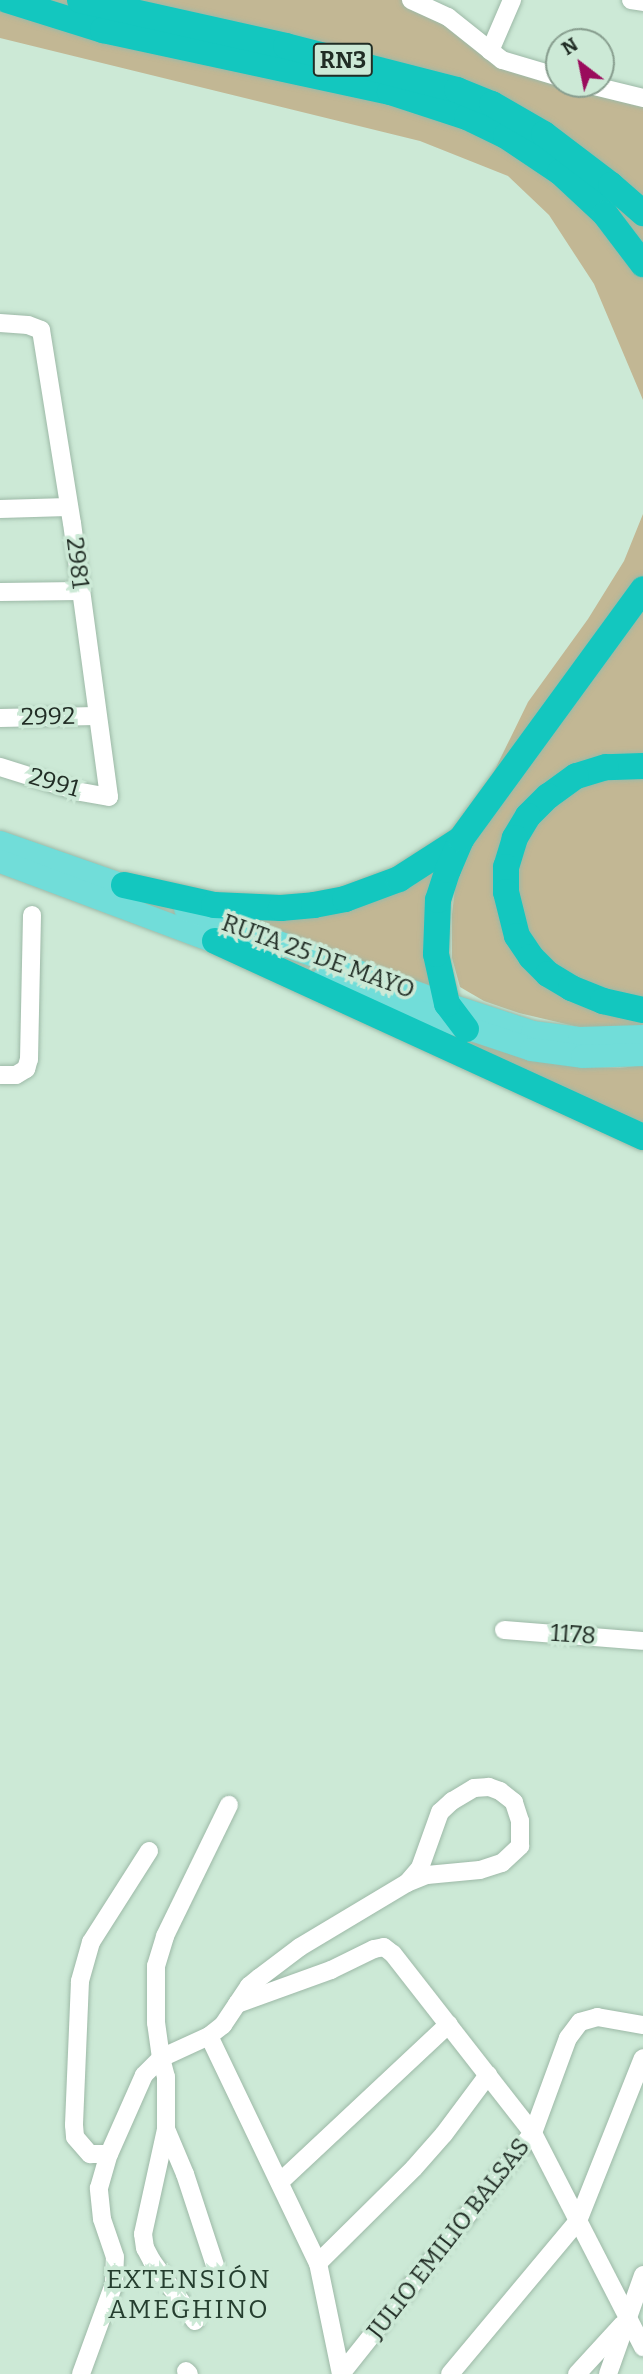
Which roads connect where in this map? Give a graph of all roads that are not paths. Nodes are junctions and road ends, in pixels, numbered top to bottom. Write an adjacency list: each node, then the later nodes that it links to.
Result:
1 (7, 0): 13 (highway, RN3)
2 (80, 0): 11 (highway, RN3)
3 (411, 0): 7 (street)
4 (512, 0): 7 (street)
5 (631, 0): 6 (street)
6 (643, 2)
7 (490, 51): 8 (street)
8 (545, 73)
9 (615, 92): 10 (street)
10 (643, 99)
11 (587, 166): 12 (highway); 13 (highway, RN3)
12 (643, 213)
13 (631, 230): 14 (highway, RN3); 15 (highway)
14 (643, 264)
15 (643, 286)
16 (0, 323): 17 (street, 2981)
17 (68, 507): 18 (street); 21 (street, 2981)
18 (0, 509)
19 (643, 589): 27 (highway)
20 (0, 592): 21 (street)
21 (80, 592): 22 (street, 2981)
22 (96, 716): 23 (street, 2992); 26 (street, 2981)
23 (0, 718)
24 (643, 766): 34 (highway)
25 (0, 767): 26 (street, 2991)
26 (108, 797)
27 (461, 839): 30 (highway); 33 (highway)
28 (0, 842): 30 (main road, RUTA 25 DE MAYO)
29 (0, 861): 32 (main road, RUTA 25 DE MAYO)
30 (124, 885): 33 (main road, RUTA 25 DE MAYO)
31 (32, 915): 38 (street)
32 (215, 942): 35 (main road, RUTA 25 DE MAYO); 39 (highway)
33 (447, 1004): 35 (highway); 36 (main road, RUTA 25 DE MAYO)
34 (643, 1010)
35 (466, 1029): 37 (main road, RUTA 25 DE MAYO)
36 (643, 1036)
37 (643, 1054)
38 (8, 1075)
39 (643, 1137)
40 (504, 1630): 41 (street, 1178)
41 (643, 1641)
42 (229, 1805): 50 (street)
43 (149, 1851): 54 (street)
44 (407, 1883): 44 (street); 45 (street)
45 (237, 2004): 46 (street); 48 (street)
46 (449, 2024): 51 (street); 55 (street)
47 (643, 2025): 53 (street, JULIO EMILIO BALSAS)
48 (209, 2036): 50 (street); 55 (street)
49 (643, 2057): 56 (street)
50 (161, 2058): 52 (street); 54 (street)
51 (488, 2075): 53 (street); 57 (street)
52 (166, 2130): 58 (street); 61 (street)
53 (533, 2133): 56 (street); 64 (street, JULIO EMILIO BALSAS)
54 (109, 2154): 63 (street)
55 (280, 2182): 57 (street)
56 (578, 2221): 60 (street); 65 (street)
57 (318, 2263): 64 (street)
58 (215, 2265)
59 (643, 2275): 60 (street)
60 (628, 2318): 62 (street); 66 (street); 67 (street)
61 (195, 2321)
62 (643, 2347)
63 (81, 2374)
64 (341, 2374)
65 (450, 2374)
66 (578, 2374)
67 (608, 2374)

